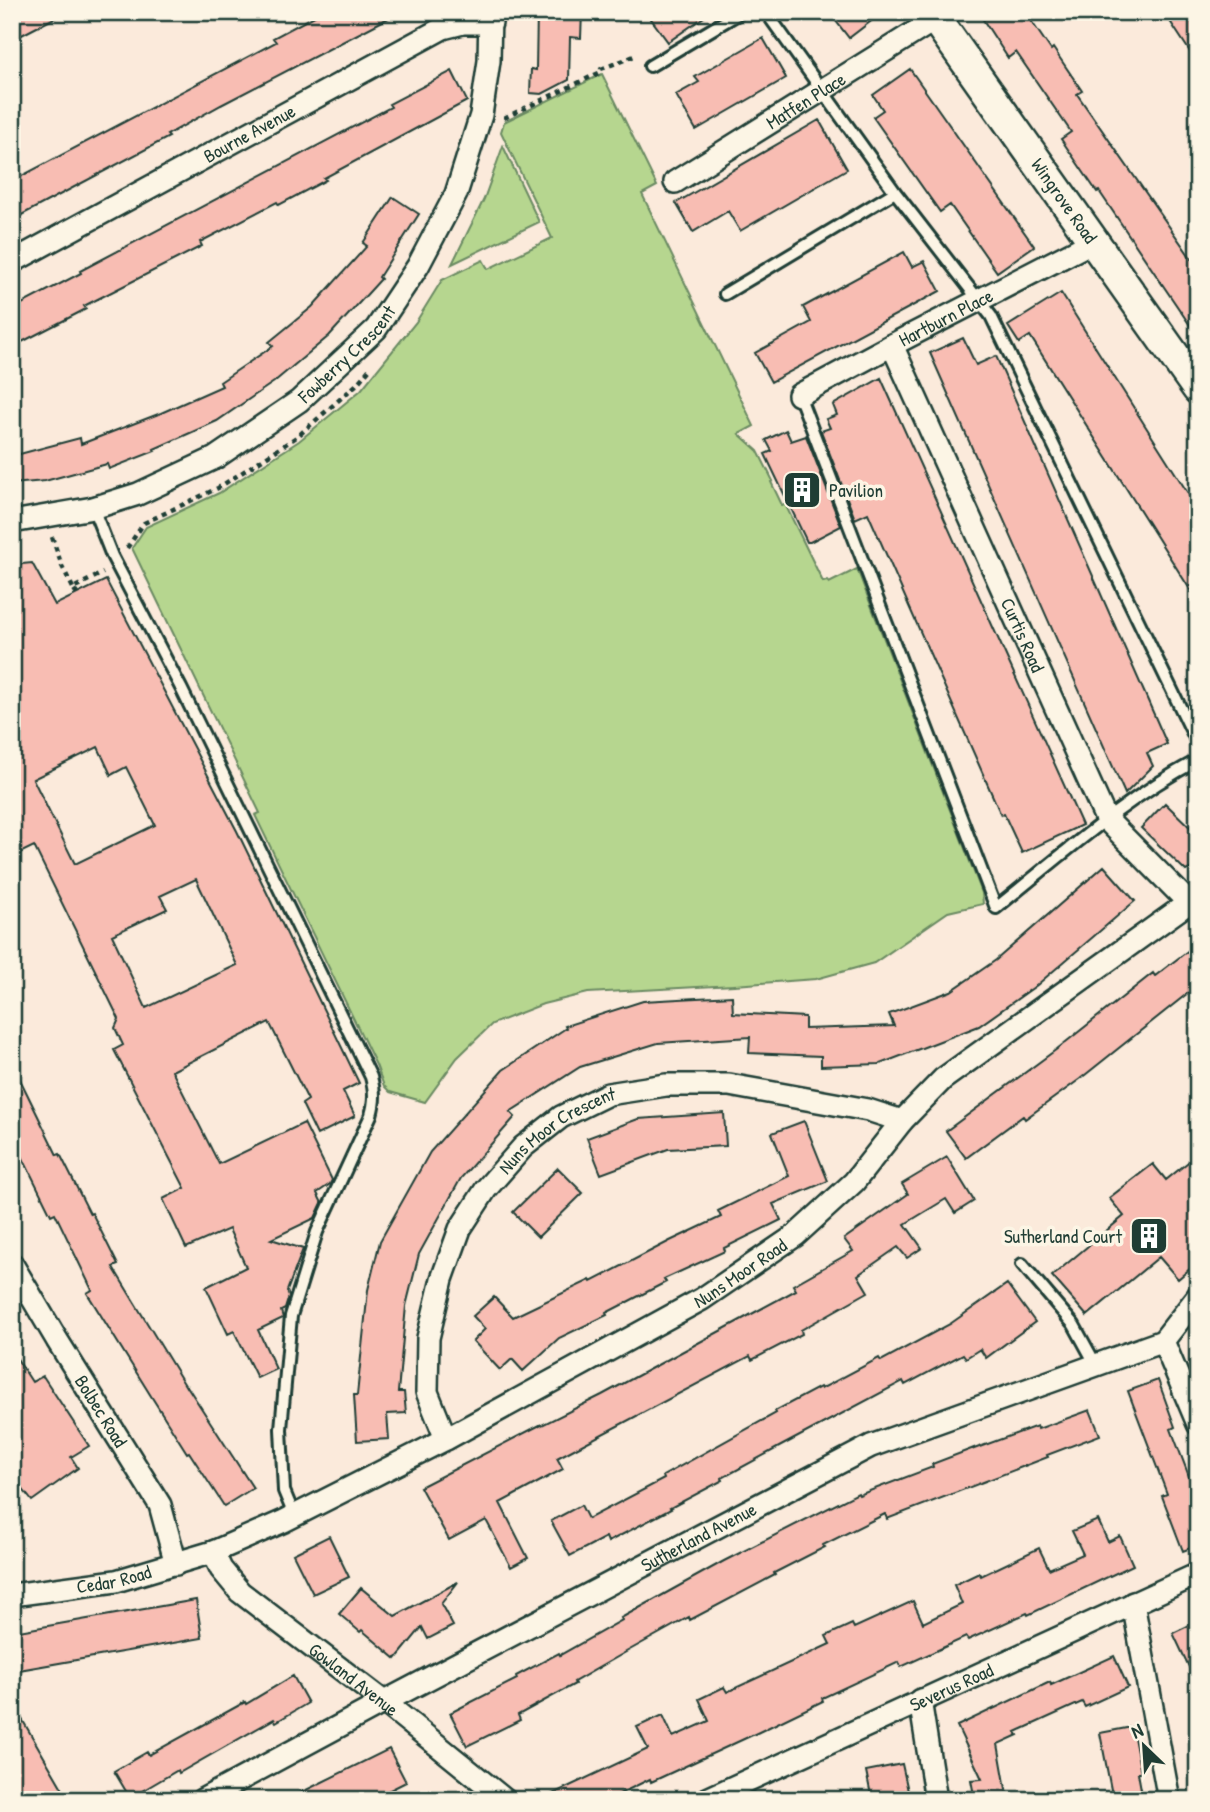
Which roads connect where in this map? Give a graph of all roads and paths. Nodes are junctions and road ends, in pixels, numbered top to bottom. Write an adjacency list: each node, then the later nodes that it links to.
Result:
1 (741, 12): 5 (lane)
2 (766, 12): 6 (lane)
3 (934, 16): 6 (street, Matfen Place); 9 (street, Wingrove Road)
4 (491, 18): 10 (street, Bourne Avenue); 16 (street, Fowberry Crescent)
5 (650, 66)
6 (823, 91): 7 (street, Matfen Place); 8 (lane)
7 (676, 183)
8 (895, 192): 11 (lane); 12 (lane)
9 (1094, 241): 12 (street, Hartburn Place); 14 (street, Wingrove Road)
10 (12, 262)
11 (725, 294)
12 (980, 300): 13 (street, Hartburn Place); 22 (lane)
13 (891, 345): 15 (street, Hartburn Place); 24 (street, Curtis Road)
14 (1198, 389)
15 (799, 395): 24 (lane)
16 (93, 508): 17 (street, Fowberry Crescent); 19 (lane)
17 (12, 522)
18 (52, 537): 20 (path)
19 (117, 566): 20 (path); 34 (lane)
20 (73, 587): 21 (path)
21 (77, 594)
22 (1198, 744)
23 (1198, 760): 24 (lane)
24 (1106, 819): 25 (street, Curtis Road)
25 (1193, 899): 26 (street, Nuns Moor Road)
26 (902, 1121): 33 (street, Nuns Moor Road); 33 (street, Nuns Moor Crescent)
27 (12, 1264): 36 (street, Bolbec Road)
28 (1022, 1264): 31 (lane)
29 (1198, 1296): 30 (street)
30 (1163, 1341): 31 (street, Sutherland Avenue); 32 (street)
31 (1097, 1365): 41 (street, Sutherland Avenue)
32 (1198, 1424)
33 (446, 1439): 34 (street, Nuns Moor Road)
34 (295, 1515): 35 (street, Nuns Moor Road)
35 (213, 1552): 36 (street, Cedar Road); 41 (street, Gowland Avenue)
36 (176, 1564): 38 (street, Cedar Road)
37 (1198, 1574): 39 (street, Severus Road)
38 (12, 1595)
39 (1133, 1603): 40 (street, Severus Road); 46 (street)
40 (920, 1700): 44 (street, Severus Road); 45 (street)
41 (384, 1702): 42 (street, Sutherland Avenue); 43 (street, Gowland Avenue)
42 (202, 1800)
43 (505, 1800)
44 (705, 1800)
45 (936, 1800)
46 (1169, 1800)

